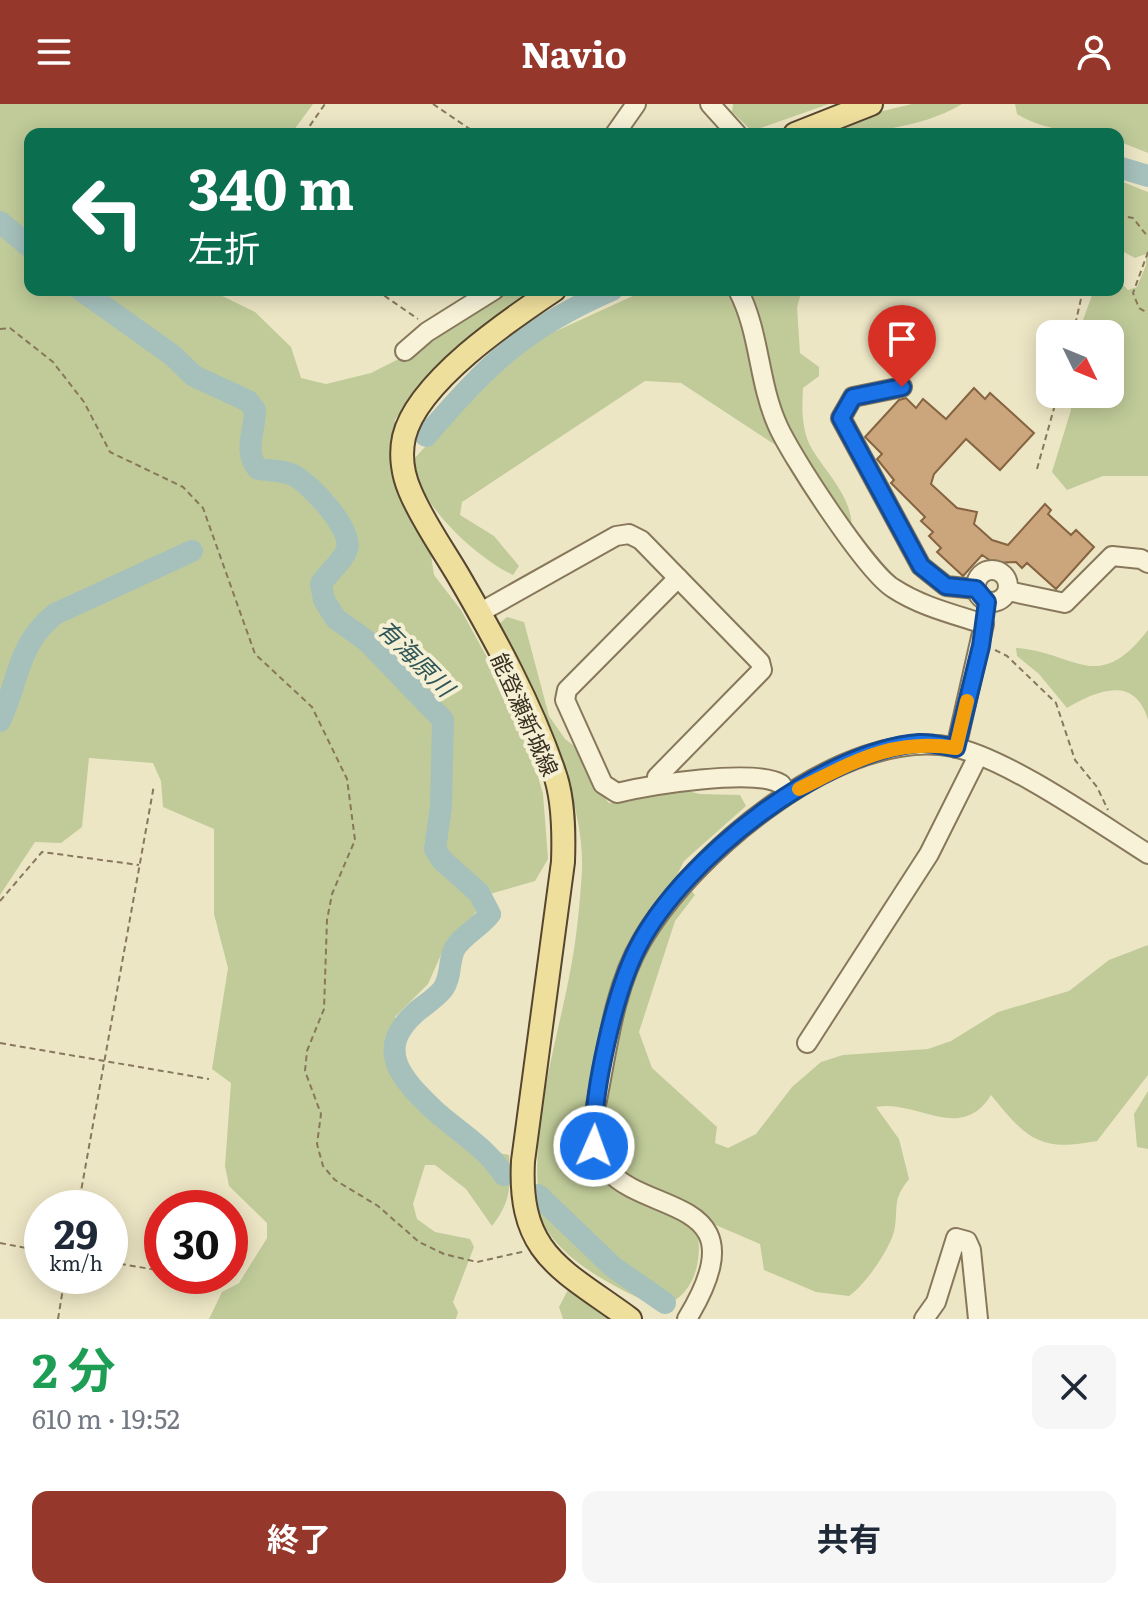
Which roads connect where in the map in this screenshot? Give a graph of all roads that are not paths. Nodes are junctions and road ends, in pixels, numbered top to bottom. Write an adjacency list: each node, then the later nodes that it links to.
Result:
1 (636, 104): 4 (street)
2 (710, 104): 5 (street)
3 (871, 104): 6 (main road)
4 (619, 128)
5 (732, 128)
6 (810, 128)
7 (484, 296): 10 (street)
8 (545, 296): 16 (main road, 能登瀬新城線)
9 (741, 296): 17 (street)
10 (405, 351)
11 (902, 387): 15 (street)
12 (1148, 563): 14 (street)
13 (678, 578): 16 (street); 20 (street); 20 (street)
14 (1008, 591): 15 (street); 15 (street)
15 (982, 595): 17 (street)
16 (479, 613): 24 (main road, 能登瀬新城線)
17 (984, 624): 18 (street)
18 (956, 748): 19 (street); 21 (street)
19 (978, 756): 22 (street); 23 (street)
20 (657, 783): 21 (street)
21 (788, 794): 25 (street)
22 (1148, 854)
23 (807, 1043)
24 (630, 1319)
25 (687, 1319)
26 (924, 1319): 27 (street)
27 (978, 1319)

